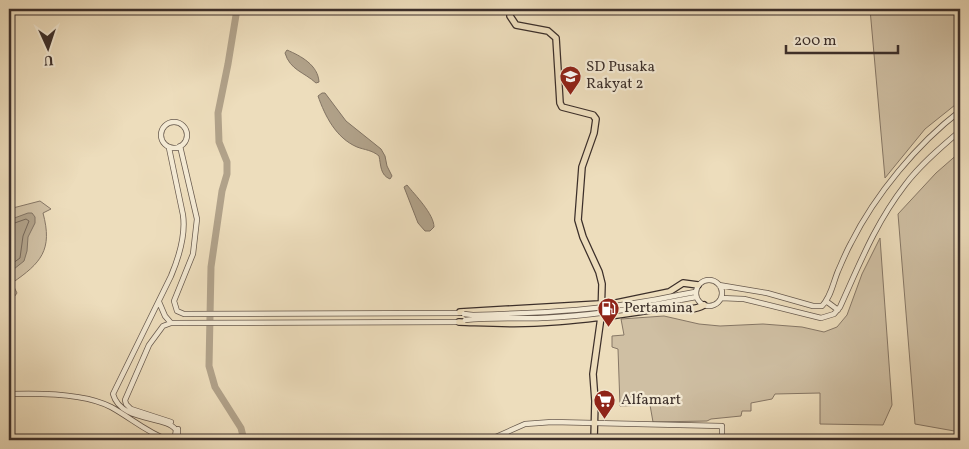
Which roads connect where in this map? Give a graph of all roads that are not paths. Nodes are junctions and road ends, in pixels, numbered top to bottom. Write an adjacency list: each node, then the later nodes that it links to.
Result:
1 (510, 9): 15 (main road)
2 (960, 111): 14 (street)
3 (960, 131): 17 (street)
4 (180, 146): 5 (street); 5 (street); 7 (street)
5 (169, 148): 6 (street)
6 (182, 241): 7 (street); 13 (street)
7 (195, 244): 18 (street)
8 (698, 285): 9 (street); 10 (street); 15 (main road)
9 (719, 285): 12 (street); 14 (street)
10 (696, 294): 11 (street); 16 (street)
11 (680, 298): 20 (street, bridge); 22 (street, bridge)
12 (721, 298): 16 (street); 17 (street)
13 (159, 302): 23 (street); 26 (street)
14 (826, 302): 17 (street)
15 (602, 304): 20 (main road); 21 (main road)
16 (704, 305): 21 (main road)
17 (838, 310)
18 (349, 313): 19 (street); 24 (street)
19 (356, 313): 20 (street); 25 (street)
20 (462, 313)
21 (602, 317): 22 (main road); 29 (main road)
22 (462, 321): 25 (street)
23 (171, 323): 24 (street); 27 (street)
24 (349, 323): 25 (street)
25 (356, 323)
26 (123, 373): 27 (street); 31 (street)
27 (134, 379): 32 (street)
28 (9, 394): 31 (street)
29 (595, 423): 30 (street); 33 (street); 34 (main road)
30 (722, 438)
31 (168, 440)
32 (178, 440)
33 (489, 440)
34 (594, 440)

